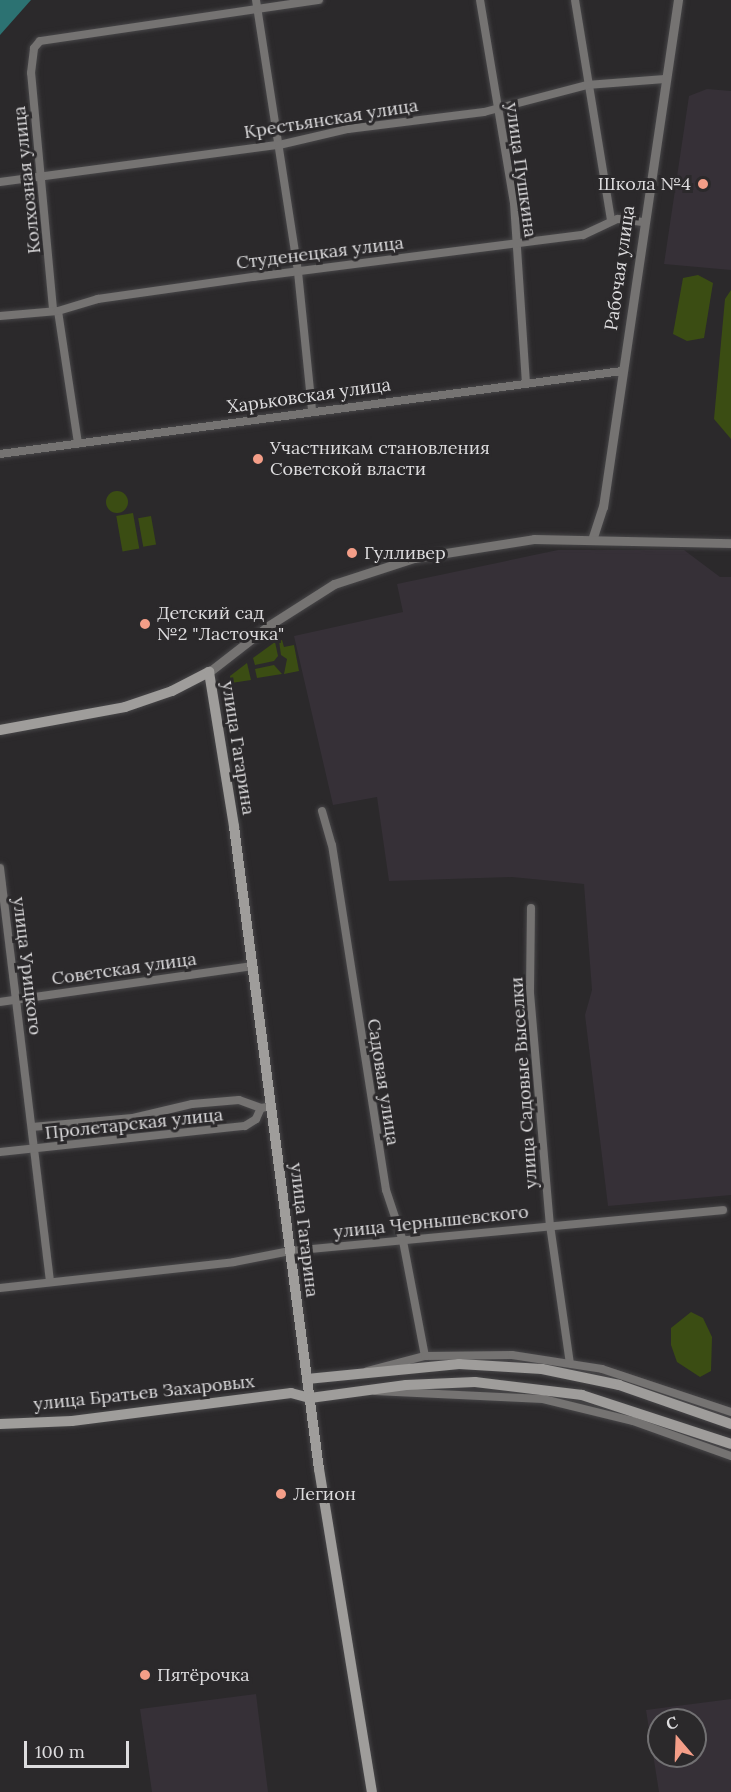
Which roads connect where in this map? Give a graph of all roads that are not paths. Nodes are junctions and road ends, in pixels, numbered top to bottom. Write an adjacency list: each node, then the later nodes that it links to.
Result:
1 (319, 0): 5 (street)
2 (480, 0): 8 (street, улица Пушкина)
3 (575, 0): 7 (street)
4 (678, 0): 6 (street, Рабочая улица)
5 (257, 4): 9 (street); 10 (street, Колхозная улица)
6 (665, 79): 7 (street, Крестьянская улица); 13 (street, Рабочая улица)
7 (587, 85): 8 (street, Крестьянская улица); 12 (street)
8 (498, 108): 9 (street, Крестьянская улица); 14 (street, улица Пушкина)
9 (279, 145): 10 (street, Крестьянская улица); 15 (street)
10 (41, 176): 11 (street, Крестьянская улица); 16 (street, Колхозная улица)
11 (0, 182)
12 (611, 220): 13 (street); 14 (street, Студенецкая улица)
13 (643, 222): 18 (street, Рабочая улица)
14 (517, 242): 15 (street, Студенецкая улица); 19 (street, улица Пушкина)
15 (298, 272): 16 (street, Студенецкая улица); 20 (street)
16 (55, 310): 17 (street, Студенецкая улица); 21 (street, Колхозная улица)
17 (0, 316)
18 (622, 371): 19 (street, Харьковская улица); 23 (street, Рабочая улица)
19 (526, 382): 20 (street, Харьковская улица)
20 (312, 410): 21 (street, Харьковская улица)
21 (78, 443): 22 (street, Харьковская улица)
22 (0, 454)
23 (592, 540): 24 (street); 25 (street)
24 (731, 543)
25 (209, 672): 26 (main road); 30 (main road, улица Гагарина)
26 (0, 730)
27 (322, 811): 39 (street, Садовая улица)
28 (0, 868): 31 (street, улица Урицкого)
29 (531, 908): 38 (street, улица Садовые Выселки)
30 (252, 966): 31 (street, Советская улица); 33 (main road, улица Гагарина)
31 (16, 999): 32 (street, Советская улица); 34 (street, улица Урицкого)
32 (0, 1002)
33 (266, 1107): 34 (street, Пролетарская улица); 35 (street, Пролетарская улица); 40 (main road, улица Гагарина)
34 (32, 1127): 35 (street, улица Урицкого)
35 (34, 1149): 36 (street, Пролетарская улица); 41 (street, улица Урицкого)
36 (0, 1152)
37 (723, 1210): 38 (street, улица Чернышевского)
38 (550, 1225): 39 (street, улица Чернышевского); 44 (street, улица Садовые Выселки)
39 (403, 1241): 40 (street, улица Чернышевского); 43 (street, Садовая улица)
40 (290, 1251): 41 (street, улица Чернышевского); 46 (main road, улица Гагарина)
41 (50, 1282): 42 (street, улица Чернышевского)
42 (0, 1287)
43 (425, 1356): 44 (street); 45 (street)
44 (570, 1363): 50 (street)
45 (366, 1371): 46 (main road); 52 (main road)
46 (307, 1379): 48 (main road); 49 (main road, улица Гагарина)
47 (368, 1389): 49 (main road); 53 (main road); 54 (street)
48 (291, 1393): 49 (main road, улица Братьев Захаровых); 51 (main road, улица Братьев Захаровых)
49 (310, 1398): 55 (main road, улица Гагарина)
50 (731, 1412)
51 (0, 1424)
52 (731, 1424)
53 (731, 1444)
54 (731, 1456)
55 (372, 1792)

